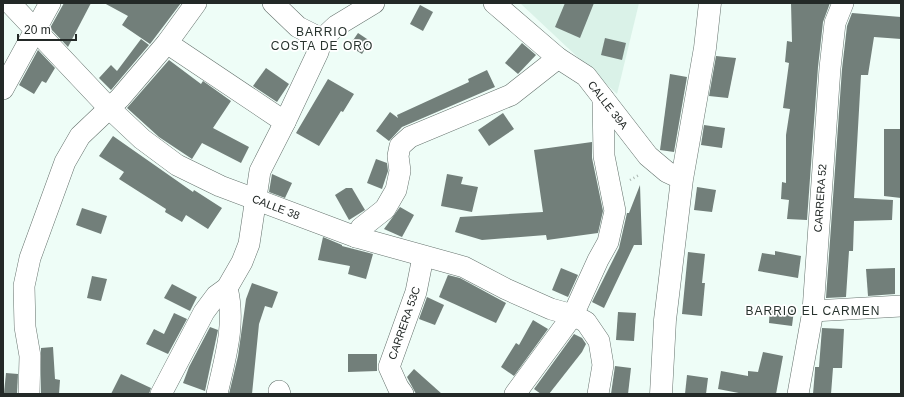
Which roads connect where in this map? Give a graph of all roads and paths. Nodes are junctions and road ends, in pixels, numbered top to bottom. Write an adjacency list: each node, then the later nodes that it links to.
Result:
1 (10, 3): 9 (street, CALLE 38)
2 (50, 3): 9 (street)
3 (196, 3): 11 (street)
4 (273, 3): 10 (street)
5 (374, 3): 10 (street)
6 (494, 3): 12 (street, CALLE 39A)
7 (710, 3): 19 (street)
8 (843, 3): 26 (street, CARRERA 52)
9 (35, 29): 13 (street); 15 (street, CALLE 38)
10 (322, 39): 16 (street)
11 (166, 43): 15 (street); 16 (street)
12 (558, 58): 14 (street, CALLE 39A); 22 (street)
13 (3, 89)
14 (602, 98): 17 (street, CALLE 39A); 18 (street)
15 (109, 108): 20 (street, CALLE 38); 29 (street)
16 (285, 122): 20 (street)
17 (630, 132): 18 (street); 19 (street, CALLE 39A)
18 (604, 133): 21 (street)
19 (674, 175): 21 (path); 34 (street)
20 (257, 200): 22 (street, CALLE 38); 24 (street)
21 (615, 211): 27 (street)
22 (356, 237): 23 (street, CALLE 38)
23 (423, 257): 27 (street, CALLE 38); 28 (street, CARRERA 53C)
24 (227, 288): 30 (street); 31 (street)
25 (901, 306): 26 (street)
26 (813, 311): 35 (street, CARRERA 52)
27 (573, 315): 32 (street); 33 (street, CALLE 38)
28 (400, 390)
29 (28, 394)
30 (161, 394)
31 (217, 394)
32 (515, 394)
33 (598, 394)
34 (661, 394)
35 (798, 394)

